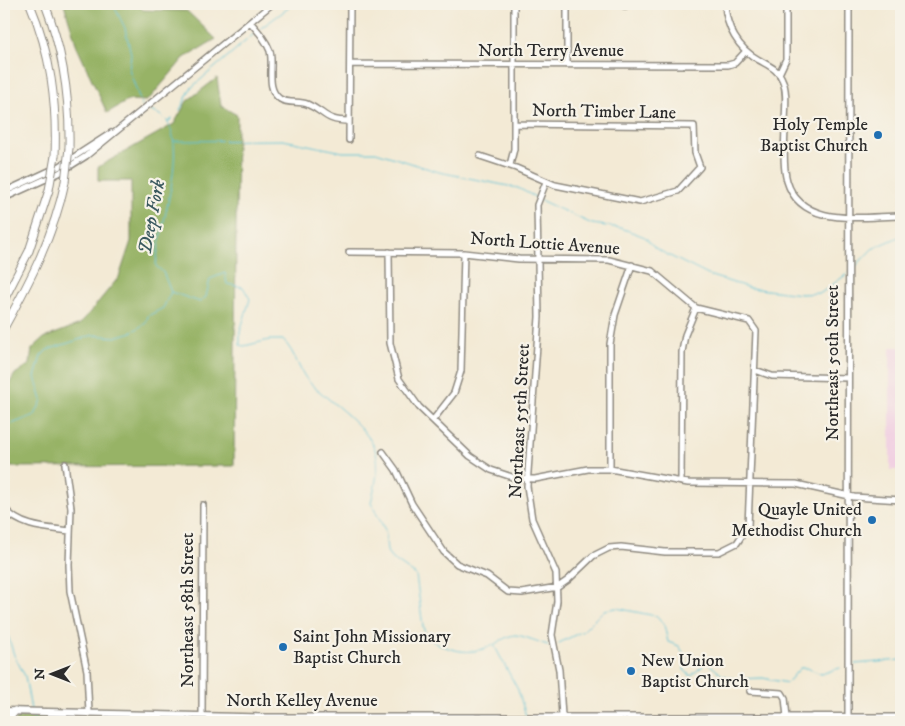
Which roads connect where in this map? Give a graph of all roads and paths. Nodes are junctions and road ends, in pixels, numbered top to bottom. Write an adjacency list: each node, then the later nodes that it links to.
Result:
1 (30, 4): 32 (highway, bridge)
2 (45, 4): 34 (highway, bridge)
3 (272, 4): 10 (street)
4 (350, 4): 12 (street)
5 (514, 4): 13 (street)
6 (567, 4): 14 (street)
7 (725, 4): 11 (street)
8 (786, 4): 15 (street)
9 (849, 4): 25 (street, Northeast 50th Street)
10 (250, 22): 16 (street); 18 (street)
11 (746, 51): 14 (street, North Terry Avenue); 15 (street)
12 (350, 64): 13 (street, North Terry Avenue); 16 (street)
13 (514, 64): 14 (street, North Terry Avenue); 17 (street)
14 (567, 65)
15 (779, 74): 25 (street)
16 (349, 120): 19 (street)
17 (514, 124): 21 (street); 22 (street, North Timber Lane)
18 (118, 129): 23 (street); 24 (street)
19 (349, 140)
20 (480, 156): 21 (street)
21 (510, 166): 22 (street)
22 (546, 182): 30 (street, Northeast 55th Street)
23 (4, 192)
24 (4, 198)
25 (848, 216): 26 (street); 36 (street, Northeast 50th Street)
26 (901, 216)
27 (350, 252): 28 (street, North Lottie Avenue)
28 (389, 252): 29 (street, North Lottie Avenue); 37 (street)
29 (464, 252): 30 (street, North Lottie Avenue); 37 (street)
30 (538, 259): 31 (street, North Lottie Avenue); 41 (street, Northeast 55th Street)
31 (632, 265): 33 (street, North Lottie Avenue); 40 (street)
32 (4, 300)
33 (696, 308): 35 (street, North Lottie Avenue); 42 (street)
34 (4, 328)
35 (755, 370): 36 (street); 43 (street)
36 (848, 378): 44 (street, Northeast 50th Street)
37 (433, 420): 41 (street)
38 (383, 452): 49 (street)
39 (65, 464): 48 (street)
40 (610, 469): 41 (street); 42 (street)
41 (527, 479): 49 (street, Northeast 55th Street)
42 (682, 482): 43 (street)
43 (750, 484): 44 (street); 49 (street)
44 (848, 496): 45 (street); 60 (street, Northeast 50th Street)
45 (901, 500)
46 (203, 505): 54 (street, Northeast 58th Street)
47 (5, 509): 48 (street)
48 (70, 531): 53 (street)
49 (558, 587): 55 (street, Northeast 55th Street)
50 (750, 691): 56 (street)
51 (4, 711): 52 (main road, North Kelley Avenue)
52 (15, 711): 53 (main road, North Kelley Avenue); 61 (highway)
53 (89, 713): 54 (street, North Kelley Avenue)
54 (202, 716): 55 (street, North Kelley Avenue)
55 (562, 716): 59 (street, North Kelley Avenue)
56 (787, 717): 57 (street, North Kelley Avenue); 59 (street, North Kelley Avenue)
57 (813, 717): 60 (main road, North Kelley Avenue)
58 (901, 717): 60 (street, North Kelley Avenue)
59 (637, 719)
60 (848, 720)
61 (6, 722)

